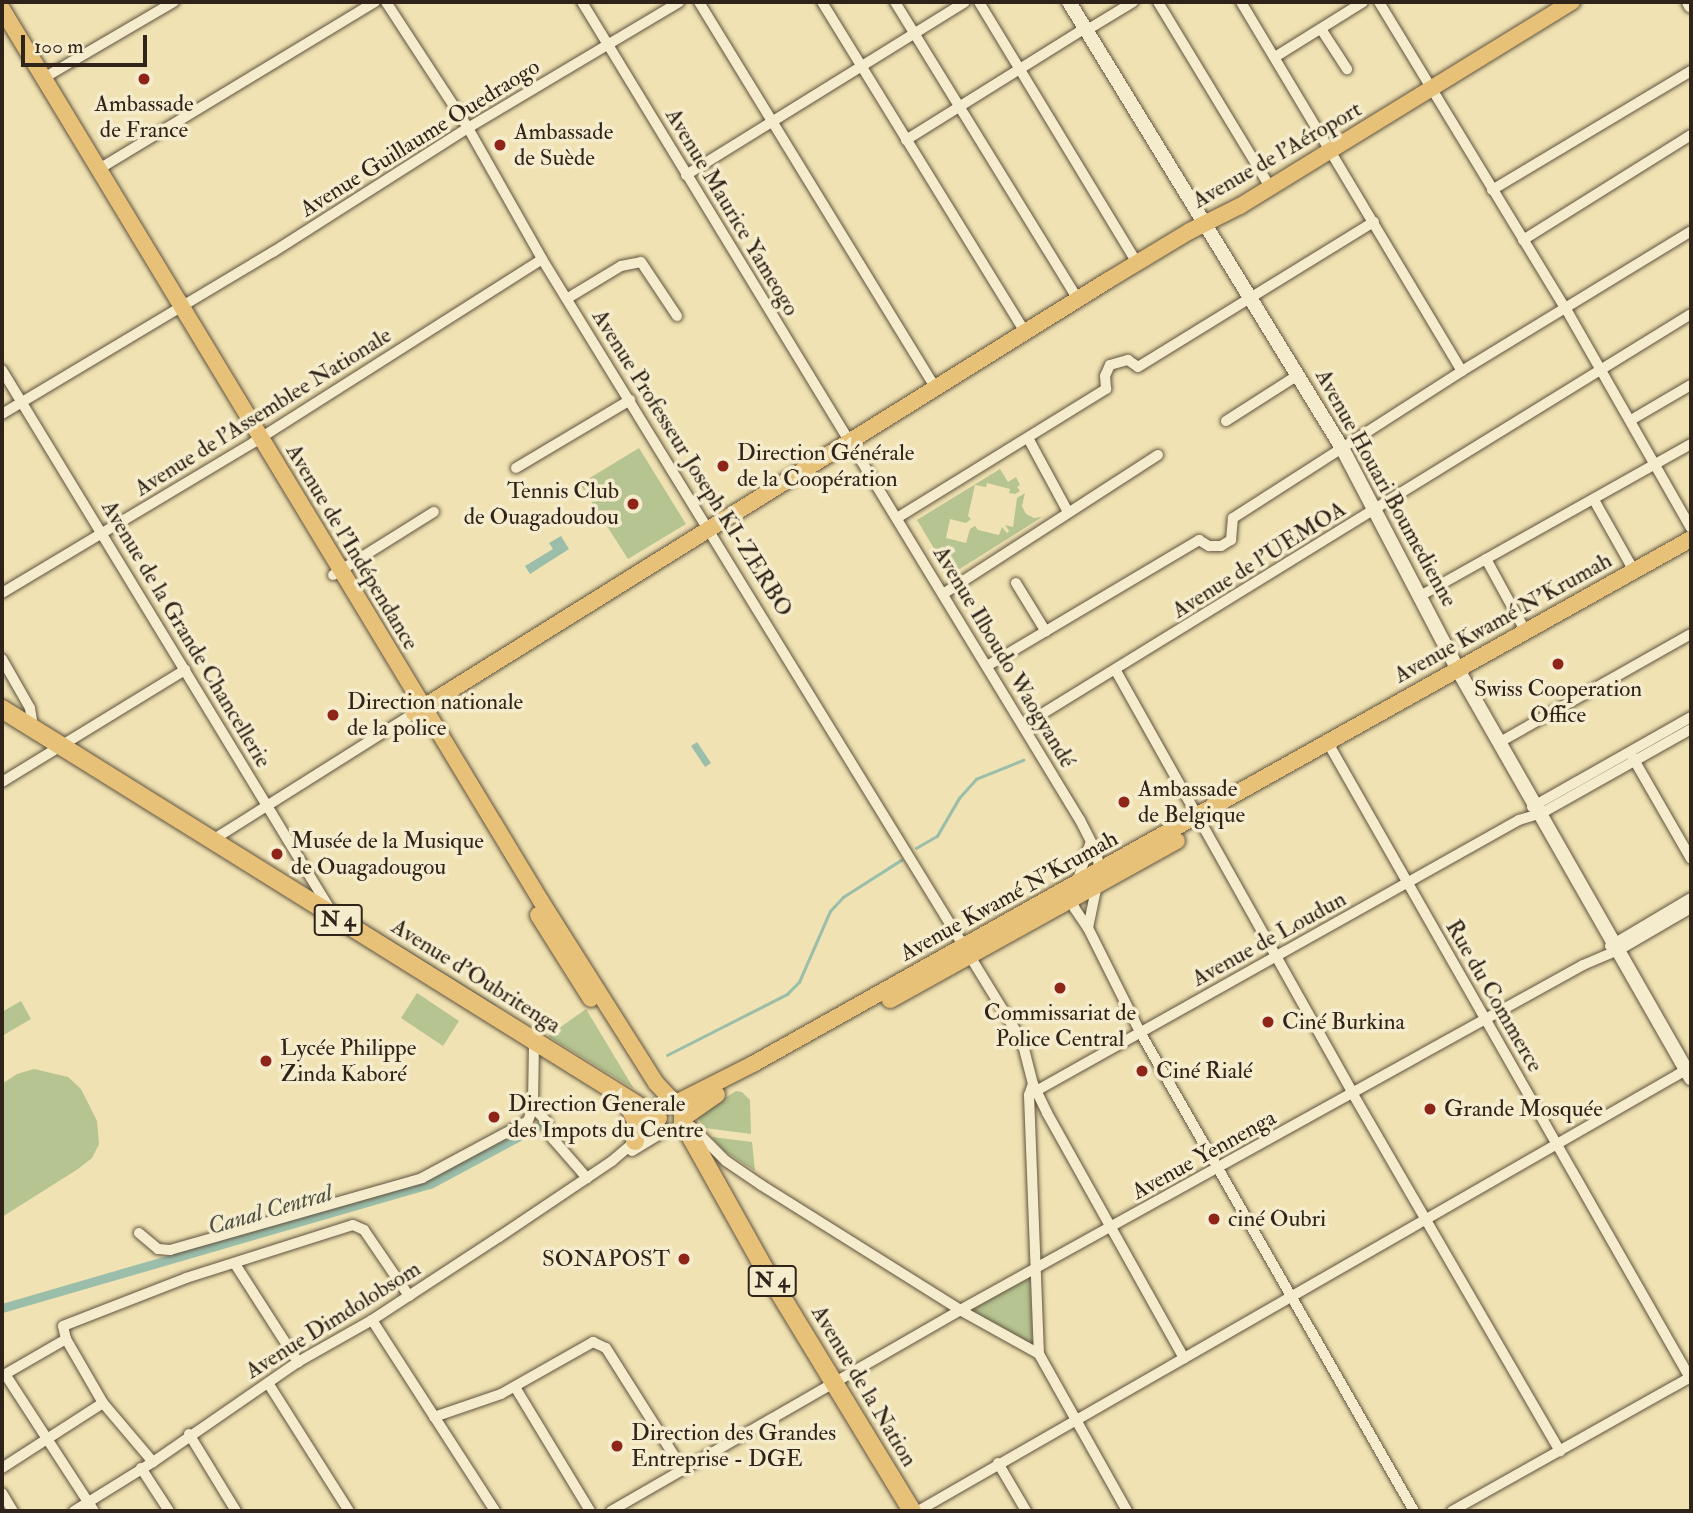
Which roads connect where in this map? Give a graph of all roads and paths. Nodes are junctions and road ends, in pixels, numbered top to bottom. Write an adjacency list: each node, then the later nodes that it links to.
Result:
1 (174, 2): 32 (street)
2 (375, 2): 40 (street)
3 (386, 2): 36 (street, Avenue Professeur Joseph KI-ZERBO)
4 (582, 2): 26 (street, Avenue Maurice Yameogo)
5 (679, 2): 26 (street, Avenue Guillaume Ouedraogo)
6 (699, 2): 35 (street)
7 (822, 2): 28 (street)
8 (895, 2): 25 (street)
9 (965, 2): 25 (street)
10 (979, 2): 29 (street)
11 (1069, 2): 22 (main road, Avenue Houari Boumedienne)
12 (1133, 2): 22 (street)
13 (1158, 2): 42 (street)
14 (1241, 2): 27 (street)
15 (1363, 2): 23 (street)
16 (1379, 2): 33 (street)
17 (1553, 2): 33 (main road, Avenue de l'Aéroport)
18 (1572, 2): 33 (main road, Avenue de l'Aéroport)
19 (1689, 2): 20 (main road)
20 (1691, 6)
21 (2, 9): 32 (main road, Avenue de l'Indépendance)
22 (1086, 29): 29 (street); 44 (main road, Avenue Houari Boumedienne)
23 (1321, 29): 27 (street); 30 (street)
24 (2, 30): 53 (main road, Avenue de l'Indépendance)
25 (914, 33): 28 (street); 34 (street)
26 (608, 45): 36 (street, Avenue Guillaume Ouedraogo); 41 (street, Avenue Maurice Yameogo)
27 (1275, 57): 39 (street)
28 (861, 66): 35 (street); 38 (street)
29 (1020, 68): 34 (street); 49 (street)
30 (1347, 69)
31 (1691, 71): 43 (street)
32 (42, 79): 40 (main road, Avenue de l'Indépendance)
33 (1430, 85): 39 (main road, Avenue de l'Aéroport); 43 (street)
34 (958, 106): 38 (street); 52 (street)
35 (773, 120): 41 (street); 63 (street)
36 (468, 128): 48 (street, Avenue Professeur Joseph KI-ZERBO); 53 (street, Avenue Guillaume Ouedraogo)
37 (1691, 135): 47 (street)
38 (905, 140): 57 (street)
39 (1329, 146): 42 (main road, Avenue de l'Aéroport); 45 (street)
40 (99, 169): 53 (main road, Avenue de l'Indépendance)
41 (686, 174): 71 (street, Avenue Maurice Yameogo)
42 (1268, 183): 44 (main road, Avenue de l'Aéroport)
43 (1493, 190): 47 (street)
44 (1205, 221): 49 (main road, Avenue de l'Aéroport); 51 (main road, Avenue Houari Boumedienne)
45 (1374, 222): 51 (street); 60 (street)
46 (1691, 231): 54 (street)
47 (1523, 240): 54 (street)
48 (542, 259): 50 (street, Avenue Professeur Joseph KI-ZERBO); 70 (street, Avenue de l'Assemblee Nationale)
49 (1138, 263): 52 (main road, Avenue de l'Aéroport)
50 (568, 298): 56 (street); 64 (street, Avenue Professeur Joseph KI-ZERBO)
51 (1251, 298): 61 (main road, Avenue Houari Boumedienne); 69 (street)
52 (1079, 300): 57 (main road, Avenue de l'Aéroport)
53 (177, 307): 65 (street, Avenue Guillaume Ouedraogo); 70 (main road, Avenue de l'Indépendance)
54 (1566, 309): 59 (street); 60 (street)
55 (1691, 314): 59 (street, Avenue de l'UEMOA)
56 (677, 316)
57 (1026, 333): 63 (main road, Avenue de l'Aéroport)
58 (2, 370): 65 (street, Avenue de la Grande Chancellerie)
59 (1601, 370): 67 (street); 78 (street, Avenue de l'UEMOA)
60 (1462, 371): 73 (street)
61 (1298, 375): 68 (street); 73 (main road, Avenue Houari Boumedienne)
62 (1691, 384): 67 (street)
63 (936, 388): 71 (main road, Avenue de l'Aéroport)
64 (630, 400): 76 (street); 82 (street, Avenue Professeur Joseph KI-ZERBO)
65 (20, 402): 66 (street, Avenue Guillaume Ouedraogo); 84 (street, Avenue de la Grande Chancellerie)
66 (2, 414)
67 (1631, 420): 75 (street)
68 (1226, 421)
69 (1028, 438): 80 (street); 81 (street)
70 (256, 440): 84 (street, Avenue de l'Assemblee Nationale); 89 (main road, Avenue de l'Indépendance)
71 (849, 441): 81 (street, Avenue Ilboudo Waogyandé); 82 (main road, Avenue de l'Aéroport)
72 (1691, 444): 75 (street)
73 (1342, 448): 78 (main road, Avenue Houari Boumedienne); 94 (street)
74 (1158, 455): 80 (street)
75 (1656, 464): 77 (street); 83 (street)
76 (516, 468)
77 (1594, 500): 87 (street); 88 (street)
78 (1376, 511): 93 (main road, Avenue Houari Boumedienne); 100 (street, Avenue de l'UEMOA)
79 (434, 512): 89 (street)
80 (1068, 512): 92 (street)
81 (897, 519): 92 (street, Avenue Ilboudo Waogyandé)
82 (709, 528): 103 (main road, Avenue de l'Aéroport); 129 (street, Avenue Professeur Joseph KI-ZERBO)
83 (1691, 528)
84 (104, 534): 91 (street, Avenue de l'Assemblee Nationale); 99 (street, Avenue de la Grande Chancellerie)
85 (1691, 538): 88 (main road, Avenue Kwamé N'Krumah)
86 (1691, 550): 96 (main road, Avenue Kwamé N'Krumah)
87 (1486, 559): 93 (street); 96 (street)
88 (1634, 571): 96 (main road, Avenue Kwamé N'Krumah)
89 (337, 574): 103 (main road, Avenue de l'Indépendance)
90 (1016, 583): 94 (street)
91 (2, 593)
92 (943, 594): 98 (street, Avenue Ilboudo Waogyandé)
93 (1420, 596): 101 (main road, Avenue Houari Boumedienne)
94 (1046, 632): 98 (street)
95 (1691, 634): 108 (street)
96 (1521, 638): 101 (main road, Avenue Kwamé N'Krumah)
97 (2, 659): 106 (street)
98 (987, 666): 105 (street, Avenue Ilboudo Waogyandé)
99 (185, 670): 109 (street); 114 (street, Avenue de la Grande Chancellerie)
100 (1116, 671): 105 (street, Avenue de l'UEMOA); 116 (street)
101 (1461, 674): 108 (main road, Avenue Houari Boumedienne); 110 (main road, Avenue Kwamé N'Krumah)
102 (2, 709): 106 (highway, N 4)
103 (419, 710): 114 (street); 139 (main road, Avenue de l'Indépendance)
104 (1691, 717): 111 (street, Avenue de Loudun)
105 (1024, 725): 118 (street, Avenue Ilboudo Waogyandé)
106 (33, 728): 109 (highway, N 4)
107 (1691, 729): 112 (street, Avenue de Loudun)
108 (1500, 742): 115 (main road, Avenue Houari Boumedienne)
109 (61, 745): 113 (street); 117 (highway, Avenue d'Oubritenga / N 4)
110 (1330, 747): 116 (main road, Avenue Kwamé N'Krumah); 122 (street, Rue du Commerce)
111 (1629, 751): 112 (street); 115 (street, Avenue de Loudun)
112 (1635, 761): 115 (street, Avenue de Loudun); 119 (street)
113 (2, 782)
114 (267, 804): 117 (street); 126 (street, Avenue de la Grande Chancellerie)
115 (1539, 808): 122 (street, Avenue de Loudun); 128 (main road, Avenue Houari Boumedienne)
116 (1201, 821): 120 (main road, Avenue Kwamé N'Krumah); 130 (street)
117 (210, 841): 126 (highway, Avenue d'Oubritenga / N 4)
118 (1090, 844): 120 (street, Avenue Ilboudo Waogyandé); 121 (street)
119 (1691, 859)
120 (1098, 878): 121 (main road, Avenue Kwamé N'Krumah); 124 (main road, Avenue Kwamé N'Krumah); 127 (street)
121 (1076, 884): 124 (street); 129 (main road, Avenue Kwamé N'Krumah)
122 (1408, 884): 130 (street, Avenue de Loudun); 131 (street, Rue du Commerce)
123 (1691, 898): 128 (street, Avenue Yennenga)
124 (1072, 900): 127 (street); 129 (main road, Avenue Kwamé N'Krumah)
125 (1691, 908): 128 (street, Avenue Yennenga)
126 (335, 918): 133 (highway, Avenue d'Oubritenga / N 4)
127 (1088, 928): 132 (street)
128 (1617, 946): 131 (street, Avenue Yennenga); 134 (main road, Avenue Houari Boumedienne)
129 (968, 951): 135 (street, Avenue Professeur Joseph KI-ZERBO); 139 (main road, Avenue Kwamé N'Krumah)
130 (1276, 956): 132 (street, Avenue de Loudun); 136 (street)
131 (1485, 1019): 136 (street, Avenue Yennenga); 141 (street, Rue du Commerce)
132 (1140, 1032): 135 (street, Avenue de Loudun); 143 (street)
133 (534, 1042): 137 (highway, Avenue d'Oubritenga / N 4); 138 (street)
134 (1690, 1072): 141 (street)
135 (1034, 1087): 146 (street); 149 (street)
136 (1353, 1094): 143 (street, Avenue Yennenga); 145 (street)
137 (621, 1095): 139 (highway, Avenue d'Oubritenga / N 4); 140 (highway)
138 (533, 1107): 144 (street); 147 (street)
139 (671, 1116): 140 (street, Avenue Dimdolobsom); 142 (street, Avenue Dimdolobsom); 152 (street); 161 (highway, Avenue de la Nation / N 4)
140 (635, 1141): 142 (street, Avenue Dimdolobsom)
141 (1555, 1145): 145 (street); 159 (street, Rue du Commerce)
142 (612, 1161): 144 (street, Avenue Dimdolobsom)
143 (1220, 1168): 146 (street, Avenue Yennenga); 150 (street)
144 (587, 1178): 151 (street, Avenue Dimdolobsom)
145 (1424, 1219): 150 (street); 168 (street)
146 (1113, 1228): 149 (street, Avenue Yennenga); 156 (street)
147 (139, 1233)
148 (235, 1264): 151 (street); 154 (street); 157 (street)
149 (1038, 1268): 152 (street, Avenue Yennenga); 155 (street)
150 (1293, 1295): 156 (street); 189 (street)
151 (409, 1296): 153 (street, Avenue Dimdolobsom)
152 (961, 1310): 155 (street); 161 (street, Avenue Yennenga)
153 (372, 1320): 157 (street, Avenue Dimdolobsom); 164 (street)
154 (66, 1339): 158 (street); 163 (street)
155 (1039, 1354): 165 (street)
156 (1184, 1357): 165 (street)
157 (298, 1362): 160 (street, Avenue Dimdolobsom)
158 (4, 1375): 167 (street)
159 (1690, 1378): 168 (street)
160 (268, 1383): 166 (street, Avenue Dimdolobsom); 181 (street)
161 (835, 1384): 173 (street, Avenue Yennenga); 185 (highway, Avenue de la Nation / N 4)
162 (515, 1387): 164 (street); 173 (street); 183 (street)
163 (103, 1403): 167 (street); 169 (street)
164 (434, 1417): 182 (street)
165 (1076, 1420): 170 (street); 188 (street)
166 (189, 1434): 169 (street, Avenue Dimdolobsom); 180 (street)
167 (47, 1436): 171 (street); 175 (street)
168 (1560, 1451): 190 (street)
169 (153, 1462): 172 (street, Avenue Dimdolobsom)
170 (998, 1463): 186 (street); 187 (street)
171 (2, 1468)
172 (141, 1468): 175 (street, Avenue Dimdolobsom); 179 (street)
173 (683, 1470): 184 (street, Avenue Yennenga)
174 (2, 1493): 176 (street)
175 (88, 1502): 177 (street, Avenue Dimdolobsom); 178 (street)
176 (13, 1511)
177 (74, 1511)
178 (94, 1511)
179 (169, 1511)
180 (236, 1511)
181 (349, 1511)
182 (495, 1511)
183 (590, 1511)
184 (611, 1511)
185 (912, 1511)
186 (918, 1511)
187 (1026, 1511)
188 (1127, 1511)
189 (1414, 1511)
190 (1452, 1511)

